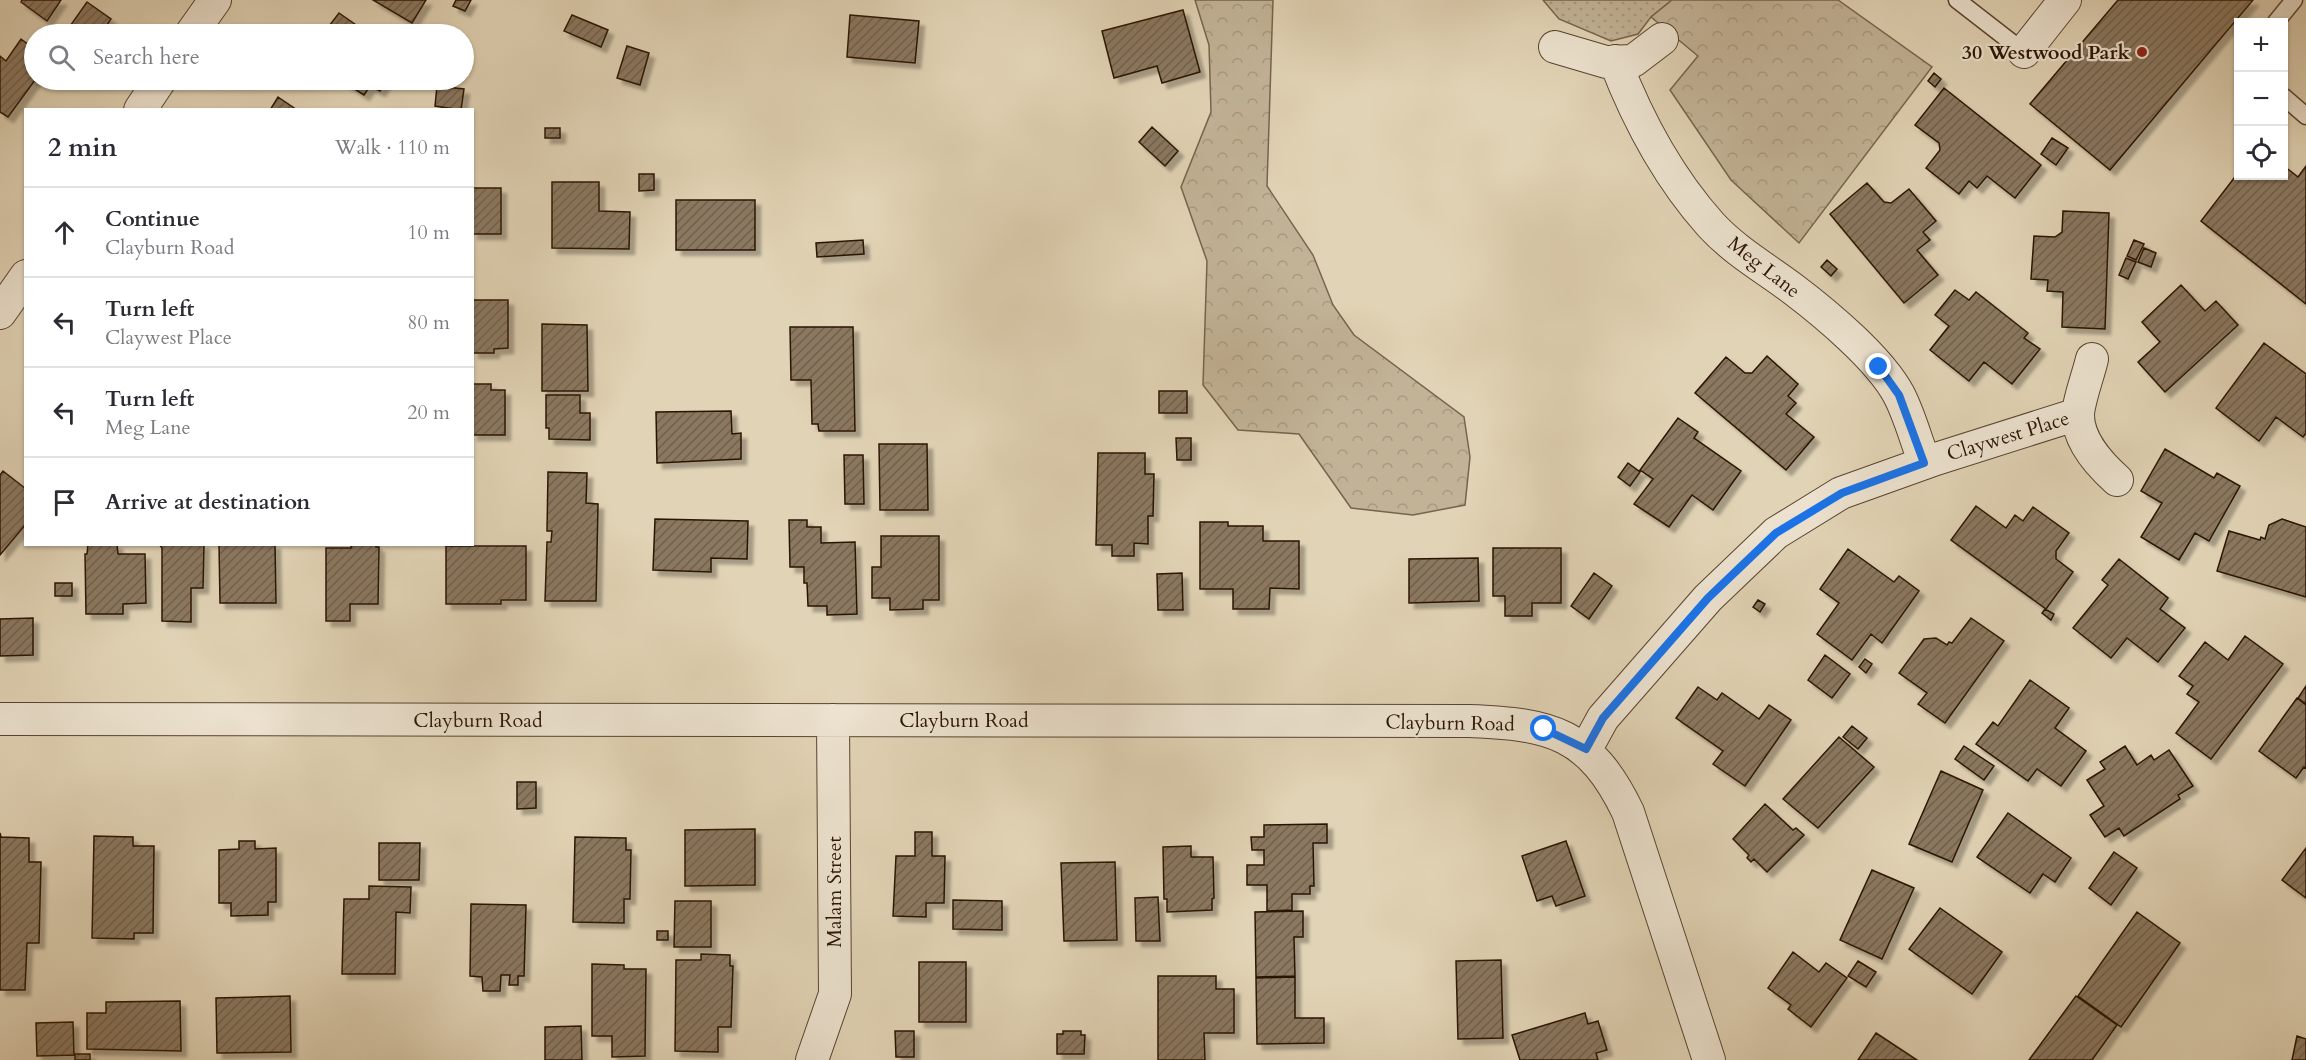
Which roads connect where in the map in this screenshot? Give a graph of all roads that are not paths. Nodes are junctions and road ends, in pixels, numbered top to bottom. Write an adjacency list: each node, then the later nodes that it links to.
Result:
1 (215, 0): 6 (street)
2 (1957, 0): 9 (lane)
3 (2065, 0): 9 (street)
4 (2294, 0): 5 (lane)
5 (2279, 18)
6 (198, 24)
7 (1662, 39): 10 (street)
8 (1554, 47): 10 (street)
9 (2024, 52)
10 (1615, 61): 19 (street, Meg Lane)
11 (153, 90): 13 (street)
12 (2288, 101): 14 (lane)
13 (141, 108)
14 (2306, 116)
15 (24, 279): 16 (street)
16 (0, 313)
17 (2092, 359): 18 (street)
18 (2078, 414): 19 (street, Claywest Place); 20 (street)
19 (1924, 463): 23 (street, Claywest Place)
20 (2116, 480)
21 (0, 719): 22 (street, Clayburn Road)
22 (833, 720): 23 (street, Clayburn Road); 24 (street, Malam Street)
23 (1586, 749): 25 (street, Clayburn Road)
24 (812, 1060)
25 (1709, 1060)

